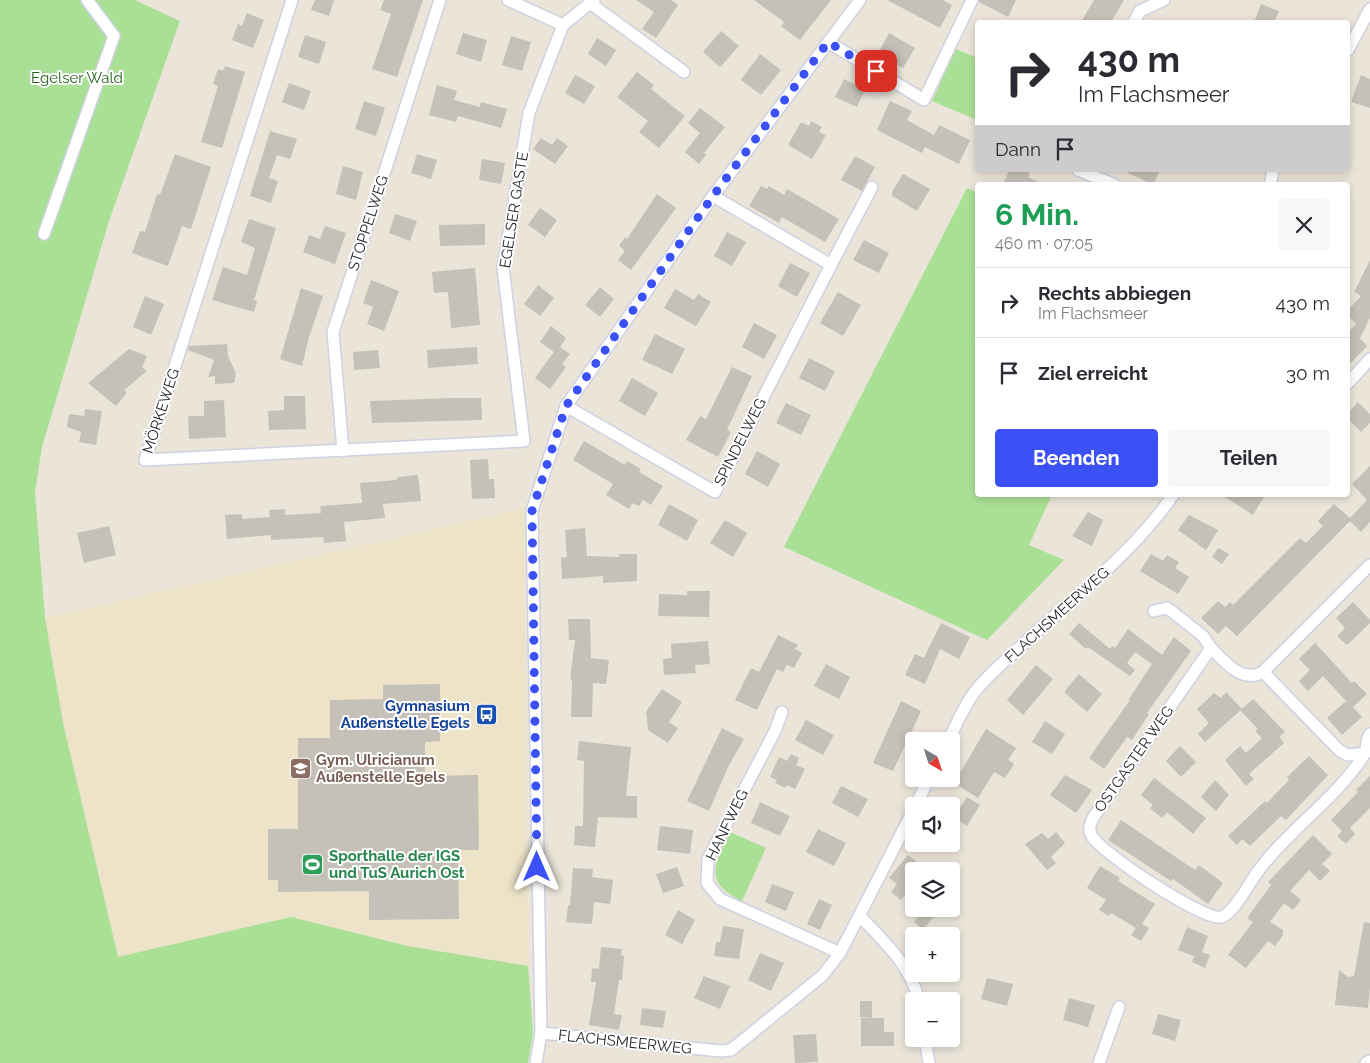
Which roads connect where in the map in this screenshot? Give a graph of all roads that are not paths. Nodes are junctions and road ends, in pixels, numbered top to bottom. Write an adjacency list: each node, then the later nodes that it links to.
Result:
1 (88, 0): 19 (street)
2 (292, 0): 25 (street, MÖRKEWEG)
3 (440, 0): 25 (street, STOPPELWEG)
4 (508, 0): 11 (street)
5 (860, 0): 12 (street)
6 (972, 0): 12 (street)
7 (1164, 0): 10 (street)
8 (592, 2): 11 (street); 14 (street)
9 (1370, 9): 13 (street)
10 (1135, 20)
11 (562, 25): 24 (street, EGELSER GASTE)
12 (828, 42): 18 (street)
13 (1350, 46)
14 (684, 72)
15 (1083, 172): 16 (street)
16 (1108, 182)
17 (872, 187): 20 (street, SPINDELWEG)
18 (713, 196): 20 (street); 23 (street)
19 (44, 234)
20 (831, 265): 23 (street, SPINDELWEG)
21 (1370, 359): 22 (street)
22 (1350, 381)
23 (566, 406): 40 (street)
24 (524, 441): 25 (street, MÖRKEWEG)
25 (343, 451)
26 (1172, 497): 32 (street, FLACHSMEERWEG)
27 (1370, 565): 30 (street)
28 (1154, 611): 29 (street)
29 (1211, 648): 30 (street); 34 (street, OSTGASTER WEG)
30 (1263, 672): 34 (street)
31 (782, 712): 37 (street, HANFWEG)
32 (953, 732)
33 (1370, 734): 34 (street, OSTGASTER WEG)
34 (1366, 753)
35 (905, 826): 36 (street, FLACHSMEERWEG)
36 (860, 916): 37 (street, FLACHSMEERWEG); 38 (street)
37 (840, 953): 40 (street, FLACHSMEERWEG)
38 (917, 992)
39 (1119, 1007): 45 (street)
40 (541, 1033): 43 (street)
41 (927, 1047): 44 (street)
42 (1370, 1060): 46 (street)
43 (536, 1063)
44 (930, 1063)
45 (1099, 1063)
46 (1366, 1063)

